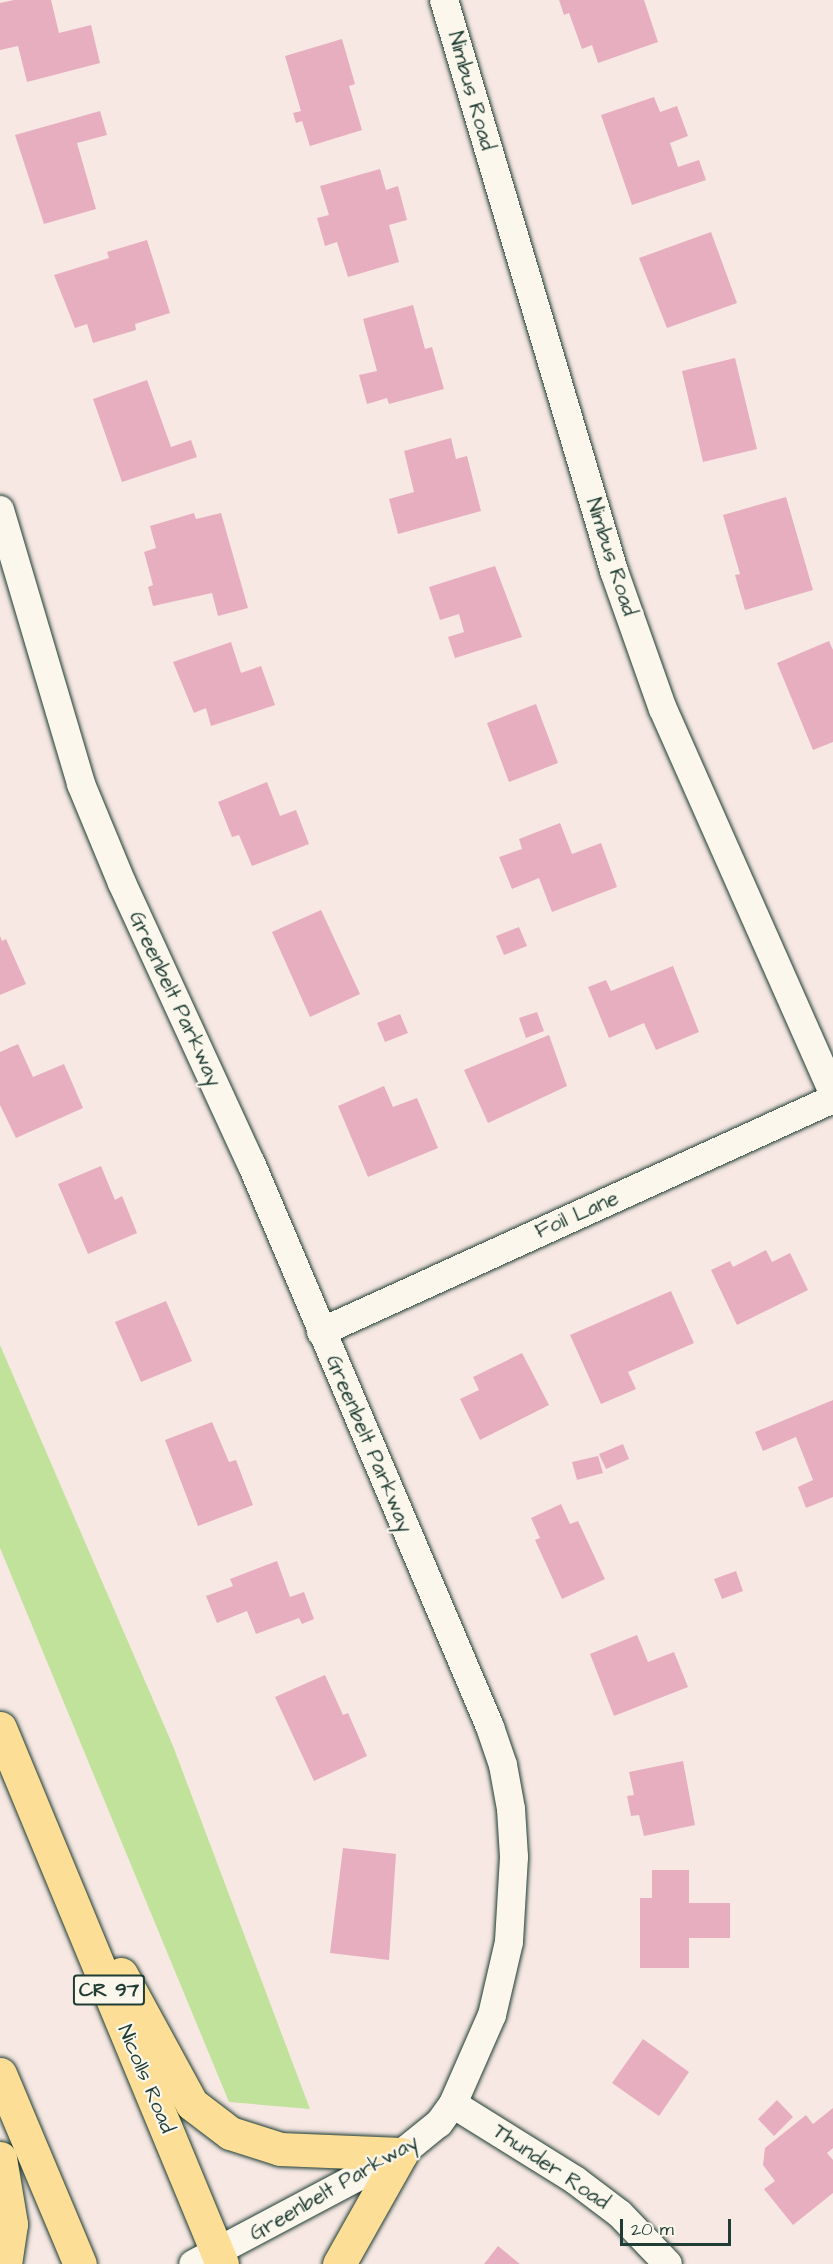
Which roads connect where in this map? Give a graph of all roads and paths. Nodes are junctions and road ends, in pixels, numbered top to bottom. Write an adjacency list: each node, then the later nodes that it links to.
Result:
1 (444, 0): 3 (street, Nimbus Road)
2 (0, 510): 5 (street, Greenbelt Parkway)
3 (833, 1093)
4 (833, 1099): 5 (street, Foil Lane)
5 (321, 1332): 9 (street, Greenbelt Parkway)
6 (0, 1728): 7 (highway, Nicolls Road / CR 97)
7 (63, 1878): 10 (highway); 12 (highway, Nicolls Road / CR 97)
8 (0, 2074): 14 (highway)
9 (453, 2104): 10 (street, Greenbelt Parkway); 16 (street, Thunder Road)
10 (401, 2154): 12 (street, Greenbelt Parkway); 15 (highway)
11 (0, 2158): 13 (highway)
12 (211, 2260)
13 (5, 2264)
14 (80, 2264)
15 (339, 2264)
16 (668, 2264)

